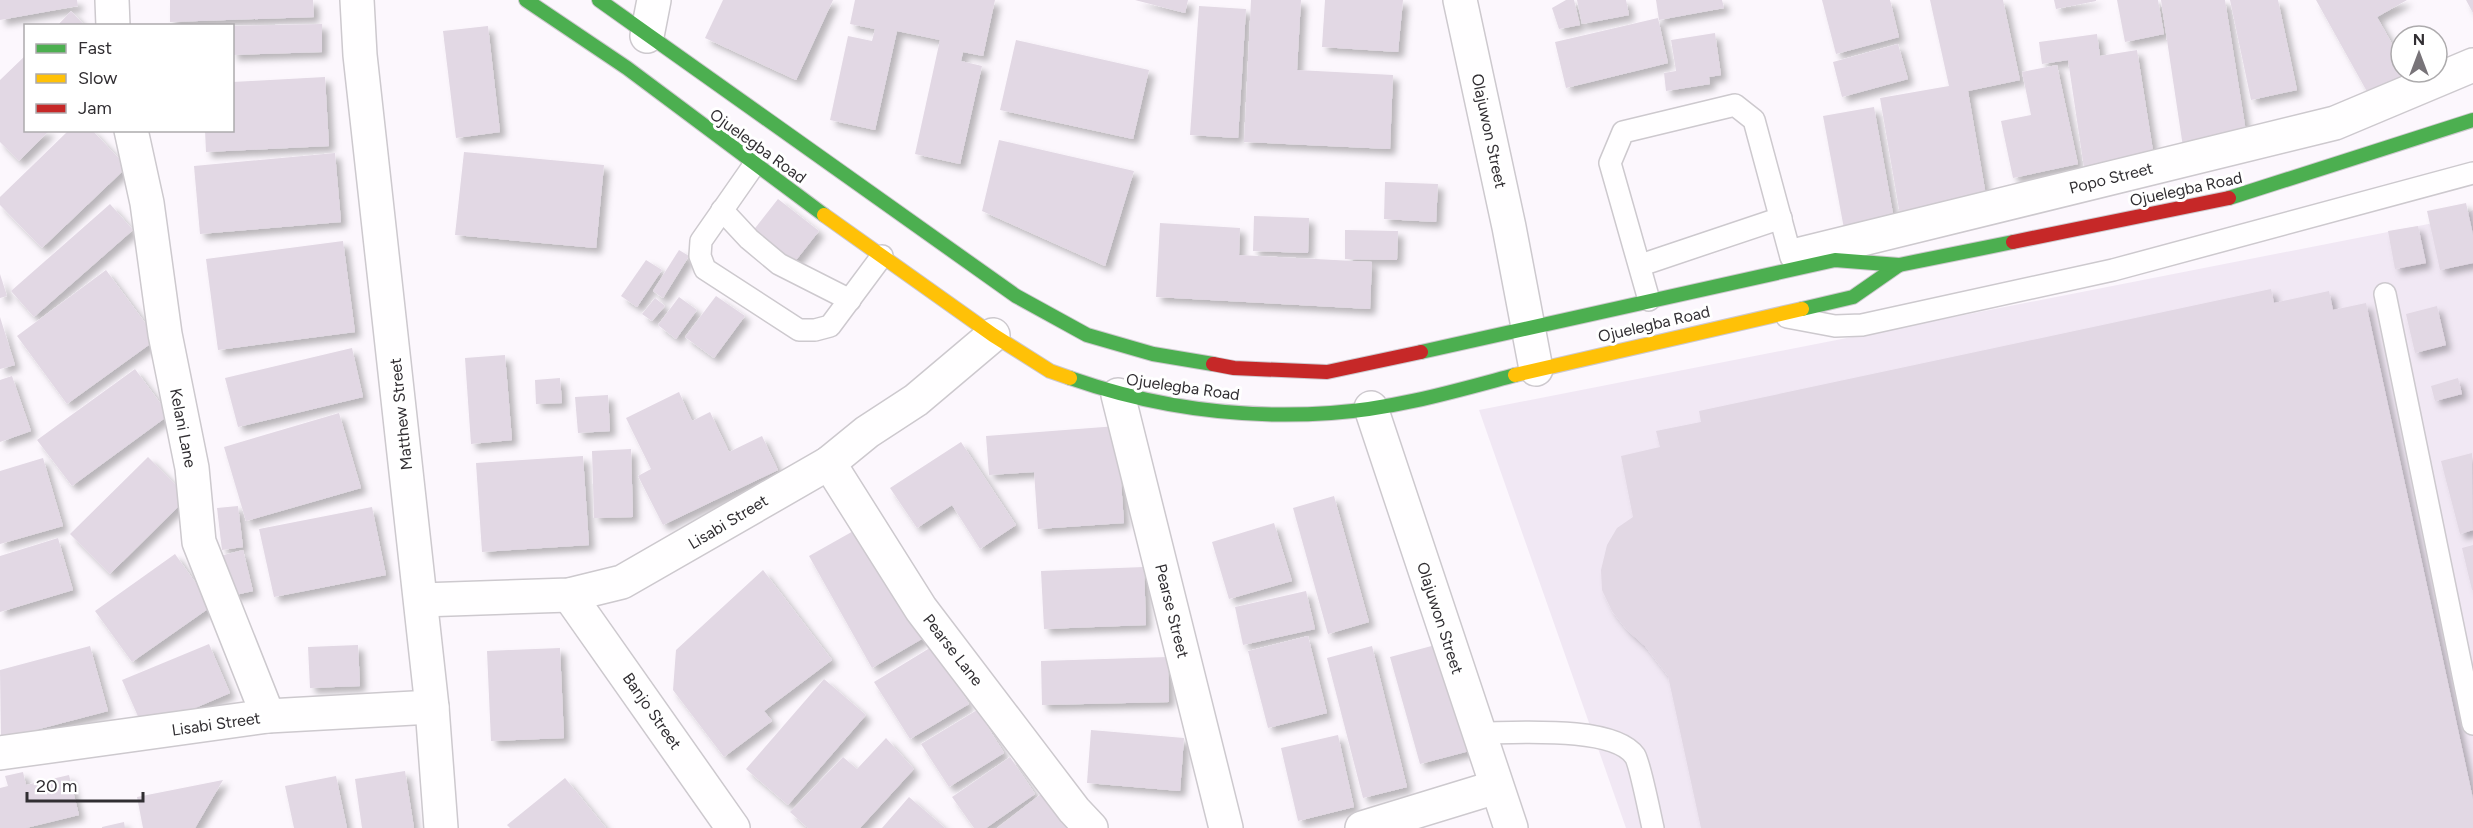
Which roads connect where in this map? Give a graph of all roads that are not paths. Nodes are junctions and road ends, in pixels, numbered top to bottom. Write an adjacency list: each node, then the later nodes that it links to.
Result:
1 (112, 0): 7 (street)
2 (357, 0): 32 (street, Matthew Street)
3 (526, 0): 12 (main road, Ojuelegba Road)
4 (599, 0): 8 (main road, Ojuelegba Road)
5 (654, 0): 8 (street)
6 (1462, 0): 25 (street, Olajuwon Street)
7 (113, 24)
8 (647, 36): 25 (main road, Ojuelegba Road)
9 (2473, 65): 17 (street, Popo Street)
10 (2473, 120): 19 (main road, Ojuelegba Road)
11 (131, 132): 34 (street, Kelani Lane)
12 (754, 165): 14 (lane); 16 (main road, Ojuelegba Road)
13 (2473, 174): 24 (lane)
14 (722, 210): 22 (lane); 22 (lane)
15 (1781, 218): 17 (lane); 18 (lane); 18 (lane)
16 (882, 256): 22 (lane); 26 (main road, Ojuelegba Road)
17 (1791, 257): 20 (street, Popo Street)
18 (1641, 265): 23 (lane)
19 (1899, 265): 20 (main road, Ojuelegba Road); 24 (main road, Ojuelegba Road)
20 (1746, 280): 23 (main road, Ojuelegba Road)
21 (2385, 294): 35 (lane)
22 (850, 300)
23 (1650, 300): 25 (main road, Ojuelegba Road)
24 (1772, 314): 27 (main road, Ojuelegba Road)
25 (1527, 330): 27 (street, Olajuwon Street)
26 (993, 335): 28 (main road, Ojuelegba Road); 30 (street, Lisabi Street)
27 (1536, 369): 29 (main road, Ojuelegba Road)
28 (1118, 395): 29 (main road, Ojuelegba Road); 42 (street, Pearse Street)
29 (1371, 408): 36 (street, Olajuwon Street)
30 (829, 463): 31 (street, Lisabi Street); 41 (street, Pearse Lane)
31 (569, 595): 32 (street, Lisabi Street); 40 (street, Banjo Street)
32 (421, 600): 33 (street, Matthew Street)
33 (432, 707): 34 (street, Lisabi Street); 39 (street, Matthew Street)
34 (268, 716): 37 (street, Lisabi Street)
35 (2473, 724)
36 (1478, 733): 38 (street, Olajuwon Street); 45 (lane)
37 (0, 753)
38 (1496, 787): 43 (street); 44 (street, Olajuwon Street)
39 (441, 828)
40 (733, 828)
41 (1091, 828)
42 (1226, 828)
43 (1362, 828)
44 (1511, 828)
45 (1653, 828)

